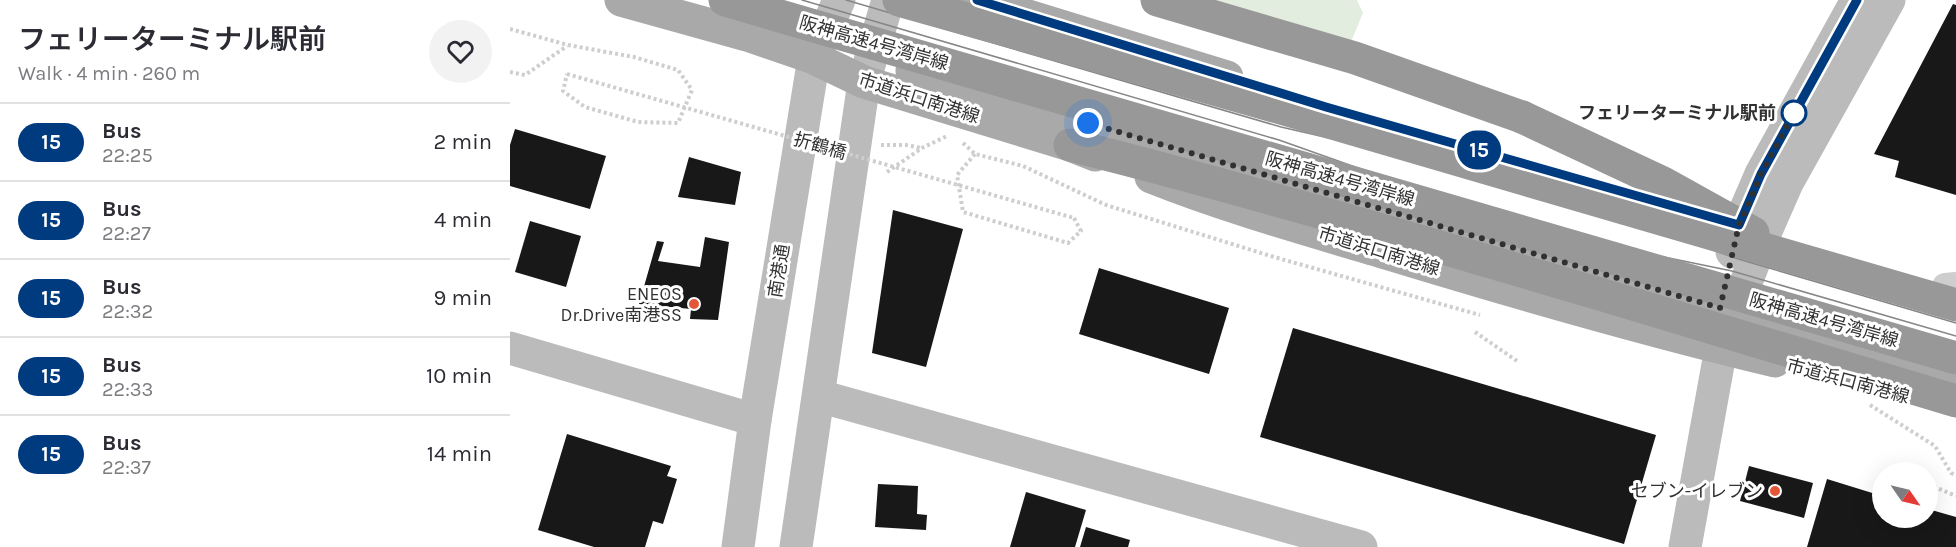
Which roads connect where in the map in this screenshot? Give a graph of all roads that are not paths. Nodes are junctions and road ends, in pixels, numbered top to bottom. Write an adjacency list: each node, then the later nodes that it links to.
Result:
1 (621, 0): 10 (main road, 市道浜口南港線)
2 (725, 0): 19 (highway, 阪神高速4号湾岸線, bridge)
3 (839, 0): 10 (street, 南港通)
4 (888, 0): 11 (street)
5 (899, 0): 14 (highway, bridge)
6 (976, 0): 13 (main road)
7 (1157, 0): 14 (highway, bridge)
8 (1857, 0): 13 (street)
9 (1889, 0): 13 (street)
10 (814, 58): 11 (main road, 市道浜口南港線); 24 (street, 南港通)
11 (867, 71): 12 (main road, 市道浜口南港線); 16 (main road, 市道浜口南港線); 21 (street)
12 (1070, 145): 18 (main road, 市道浜口南港線); 22 (highway, bridge)
13 (1752, 229): 15 (main road); 16 (street)
14 (1804, 261): 15 (highway, bridge)
15 (1953, 291)
16 (1727, 311): 18 (street); 20 (main road, 市道浜口南港線)
17 (510, 348): 24 (street)
18 (1721, 348): 23 (main road, 市道浜口南港線); 28 (street)
19 (1956, 358)
20 (1956, 385)
21 (819, 396): 26 (street); 27 (street)
22 (1956, 401)
23 (1956, 411)
24 (756, 420): 25 (street, 南港通)
25 (738, 547)
26 (796, 547)
27 (1361, 547)
28 (1685, 547)

